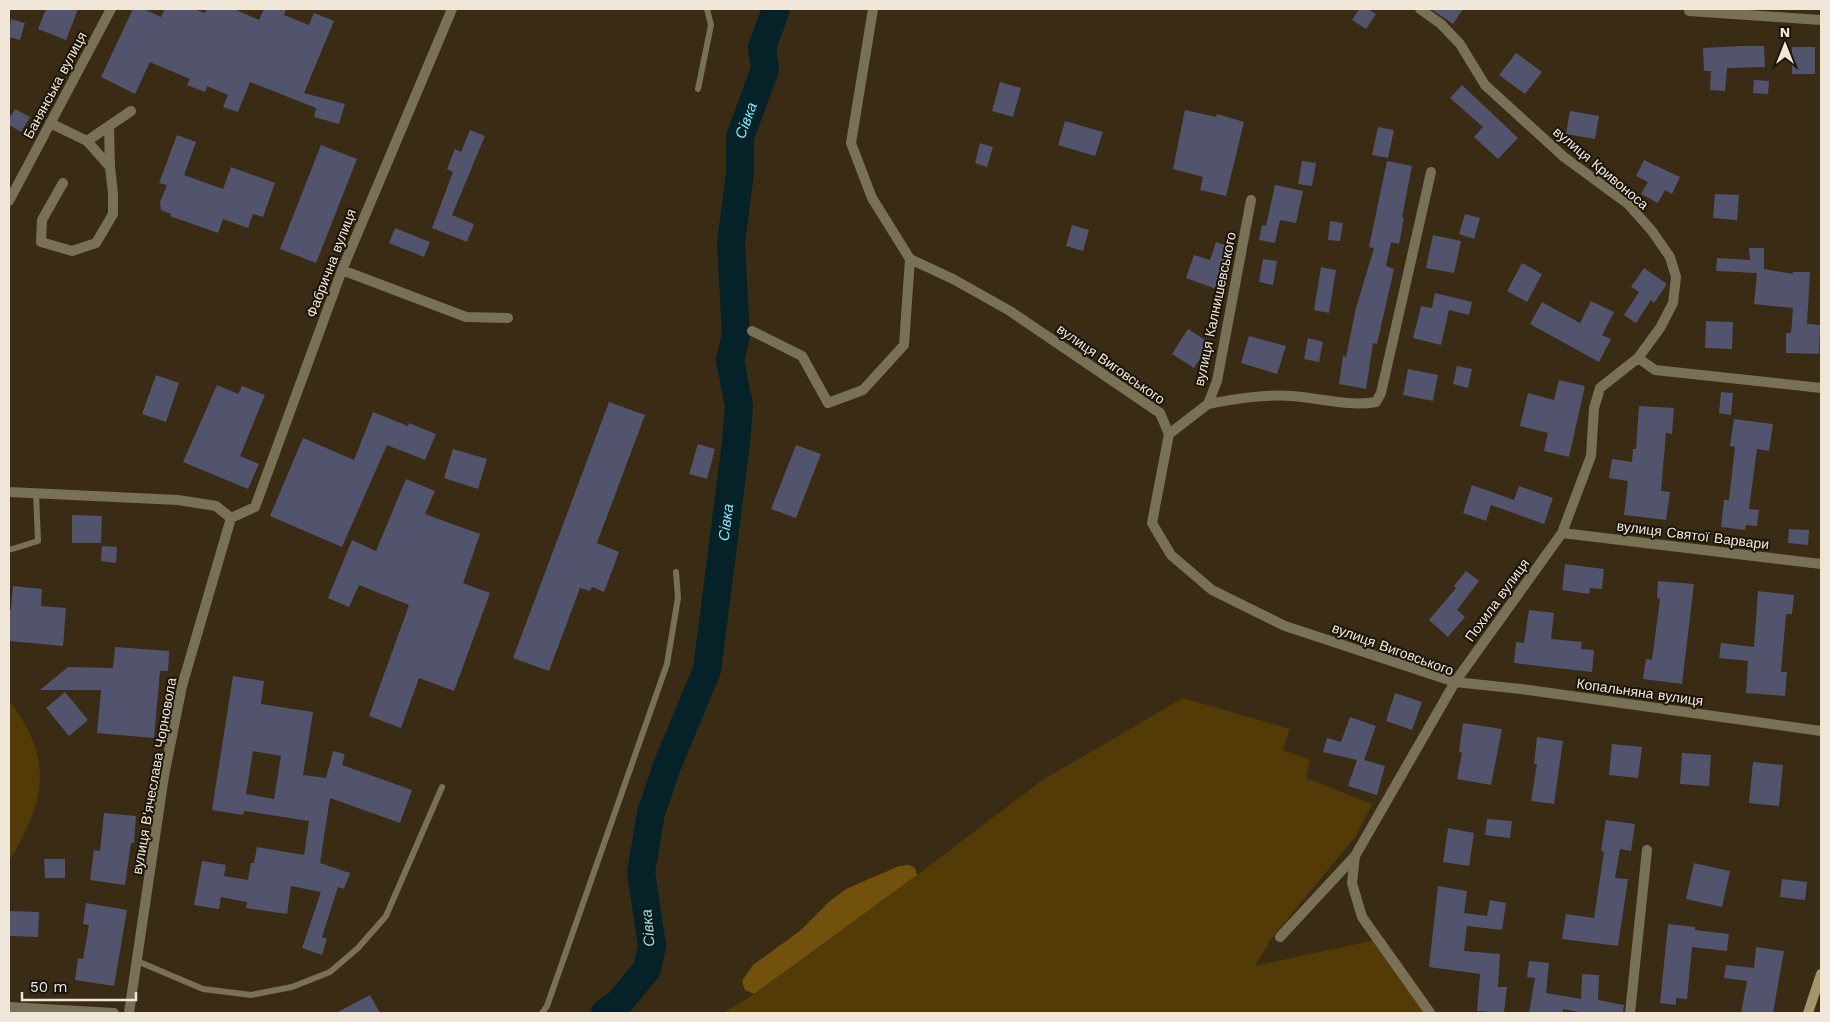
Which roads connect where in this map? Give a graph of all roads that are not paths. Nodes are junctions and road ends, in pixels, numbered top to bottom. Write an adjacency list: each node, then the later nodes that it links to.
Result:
1 (111, 9): 10 (street, Банянська вулиця)
2 (452, 9): 19 (street, Фабрична вулиця)
3 (707, 9): 8 (lane)
4 (873, 9): 18 (street)
5 (1420, 9): 22 (street, вулиця Кривоноса)
6 (1689, 11): 7 (street)
7 (1821, 20)
8 (698, 89)
9 (131, 111): 11 (street)
10 (50, 122): 12 (street); 17 (street, Банянська вулиця)
11 (109, 127): 12 (street); 13 (street)
12 (87, 141): 13 (street)
13 (110, 167): 15 (street)
14 (1431, 172): 24 (street)
15 (63, 183)
16 (1251, 200): 24 (street, вулиця Калнишевського)
17 (9, 201)
18 (910, 259): 21 (street); 25 (street, вулиця Виговського)
19 (342, 270): 20 (street); 28 (street, Фабрична вулиця)
20 (508, 318)
21 (752, 331)
22 (1638, 358): 23 (street); 29 (street, вулиця Кривоноса)
23 (1821, 388)
24 (1208, 404): 25 (street, вулиця Калнишевського)
25 (1169, 434): 33 (street, вулиця Виговського)
26 (9, 492): 27 (street)
27 (36, 493): 28 (street); 30 (lane)
28 (231, 518): 39 (street, вулиця В'ячеслава Чорновола)
29 (1562, 533): 31 (street, вулиця Святої Варвари); 33 (street, Похила вулиця)
30 (9, 550)
31 (1821, 564)
32 (676, 572): 44 (lane)
33 (1455, 682): 34 (street, Копальняна вулиця); 37 (street, вулиця Виговського)
34 (1821, 731)
35 (442, 786): 39 (lane)
36 (1647, 850): 46 (street)
37 (1354, 856): 38 (street, вулиця Виговського); 45 (street, вулиця Виговського)
38 (1280, 937)
39 (137, 961): 43 (street, вулиця В'ячеслава Чорновола)
40 (1821, 974): 47 (street)
41 (9, 1008): 42 (street)
42 (114, 1013)
43 (129, 1013)
44 (542, 1013)
45 (1430, 1013)
46 (1630, 1013)
47 (1808, 1013)

